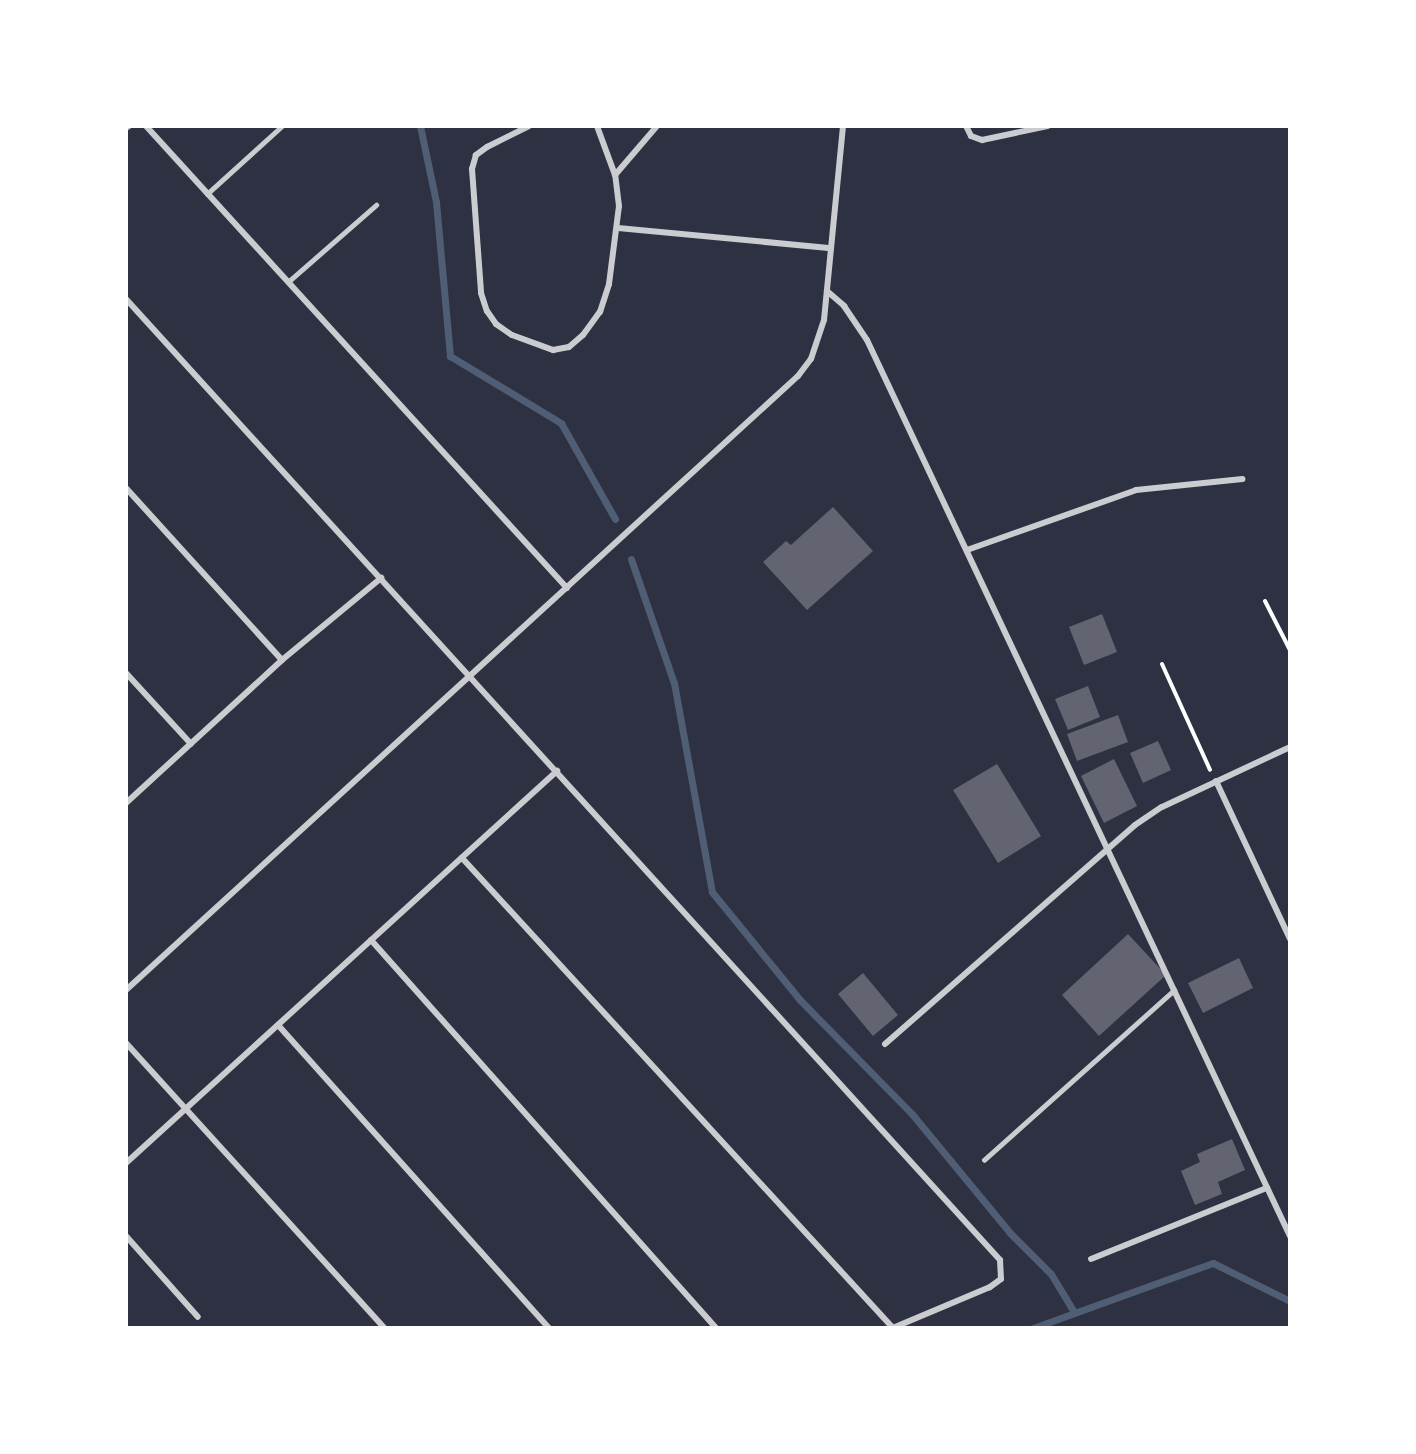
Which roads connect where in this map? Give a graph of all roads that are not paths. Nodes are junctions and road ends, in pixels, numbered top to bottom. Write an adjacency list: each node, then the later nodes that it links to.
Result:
1 (146, 126): 10 (street)
2 (282, 126): 10 (lane)
3 (529, 126): 12 (street)
4 (597, 126): 9 (street)
5 (657, 126): 9 (street)
6 (843, 126): 13 (street)
7 (966, 126): 8 (street)
8 (1048, 126)
9 (615, 175): 12 (street)
10 (207, 194): 14 (street)
11 (376, 205): 14 (lane)
12 (618, 228): 13 (street)
13 (831, 248): 15 (street)
14 (288, 282): 21 (street)
15 (826, 291): 19 (street); 21 (street)
16 (126, 299): 20 (street)
17 (1242, 479): 19 (street)
18 (126, 488): 22 (street)
19 (967, 550): 30 (street)
20 (381, 578): 22 (street); 24 (street)
21 (567, 588): 24 (street)
22 (282, 660): 25 (street)
23 (126, 673): 25 (street)
24 (471, 676): 27 (street); 34 (street)
25 (191, 744): 29 (street)
26 (1290, 747): 28 (street)
27 (557, 771): 31 (street); 50 (street)
28 (1216, 782): 30 (street); 32 (street)
29 (126, 803)
30 (1106, 846): 35 (street); 38 (street)
31 (462, 858): 33 (street); 50 (street)
32 (1290, 939)
33 (371, 940): 36 (street); 49 (street)
34 (126, 990)
35 (1175, 990): 40 (lane); 42 (street)
36 (278, 1025): 39 (street); 48 (street)
37 (126, 1043): 39 (street)
38 (885, 1044)
39 (186, 1109): 41 (street); 47 (street)
40 (984, 1160)
41 (126, 1164)
42 (1267, 1188): 44 (street); 45 (street)
43 (126, 1236): 46 (street)
44 (1289, 1236)
45 (1091, 1259)
46 (198, 1317)
47 (384, 1328)
48 (549, 1328)
49 (716, 1328)
50 (893, 1328)

